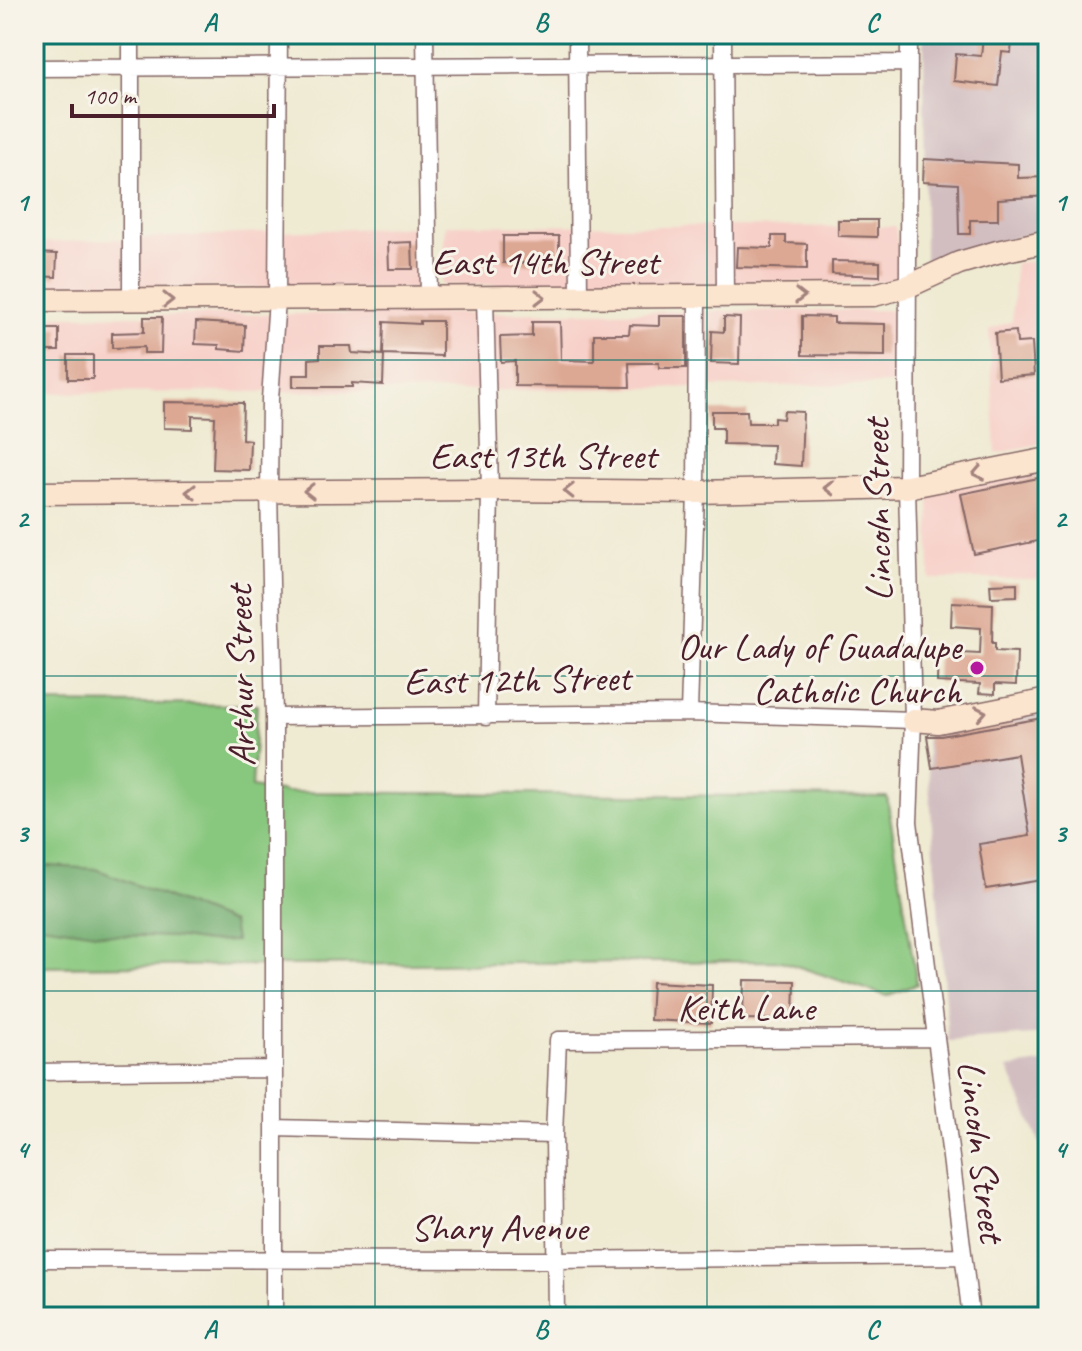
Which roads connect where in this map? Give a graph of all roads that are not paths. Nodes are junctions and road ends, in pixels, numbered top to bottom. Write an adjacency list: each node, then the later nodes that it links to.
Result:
1 (131, 34): 13 (street)
2 (279, 34): 11 (street, Arthur Street)
3 (425, 34): 10 (street)
4 (577, 34): 9 (street)
5 (723, 34): 8 (street)
6 (909, 34): 7 (street, Lincoln Street)
7 (909, 63): 8 (street); 15 (street, Lincoln Street)
8 (723, 64): 9 (street); 17 (street)
9 (578, 65): 10 (street); 18 (street)
10 (426, 66): 11 (street); 19 (street)
11 (280, 67): 13 (street); 21 (street, Arthur Street)
12 (34, 68): 13 (street)
13 (131, 68): 23 (street)
14 (1048, 241): 15 (street, East 14th Street)
15 (909, 286): 17 (street, East 14th Street, one-way to 15); 25 (street, Lincoln Street)
16 (697, 296): 17 (street, East 14th Street); 18 (street, East 14th Street); 28 (street)
17 (725, 296)
18 (579, 297): 20 (street, East 14th Street, one-way to 18)
19 (429, 298): 20 (street, East 14th Street); 21 (street, East 14th Street)
20 (485, 298): 26 (street)
21 (277, 299): 23 (street, East 14th Street, one-way to 21); 27 (street, Arthur Street)
22 (34, 300): 23 (street, East 14th Street)
23 (131, 300)
24 (1048, 459): 25 (street, East 13th Street, one-way to 25)
25 (907, 487): 28 (street, East 13th Street, one-way to 28); 34 (street, Lincoln Street)
26 (490, 490): 27 (street, East 13th Street, one-way to 27); 28 (street, East 13th Street, one-way to 26); 33 (street)
27 (269, 491): 29 (street, East 13th Street, one-way to 29); 32 (street, Arthur Street)
28 (696, 492): 31 (street)
29 (34, 493)
30 (1048, 700): 34 (street, East 12th Street, one-way to 30)
31 (689, 713): 33 (street, East 12th Street); 34 (street, East 12th Street)
32 (274, 717): 33 (street, East 12th Street); 36 (street, Arthur Street)
33 (486, 717)
34 (913, 720): 35 (street, Lincoln Street)
35 (935, 1038): 39 (street, Keith Lane); 40 (street, Lincoln Street)
36 (273, 1069): 37 (street); 38 (street, Arthur Street)
37 (34, 1072)
38 (274, 1128): 39 (street); 41 (street, Arthur Street)
39 (554, 1135): 43 (street)
40 (963, 1256): 43 (street, Shary Avenue); 46 (street, Lincoln Street)
41 (273, 1258): 42 (street, Shary Avenue); 43 (street, Shary Avenue); 44 (street, Arthur Street)
42 (34, 1259)
43 (556, 1260): 45 (street)
44 (274, 1317)
45 (556, 1317)
46 (971, 1317)

